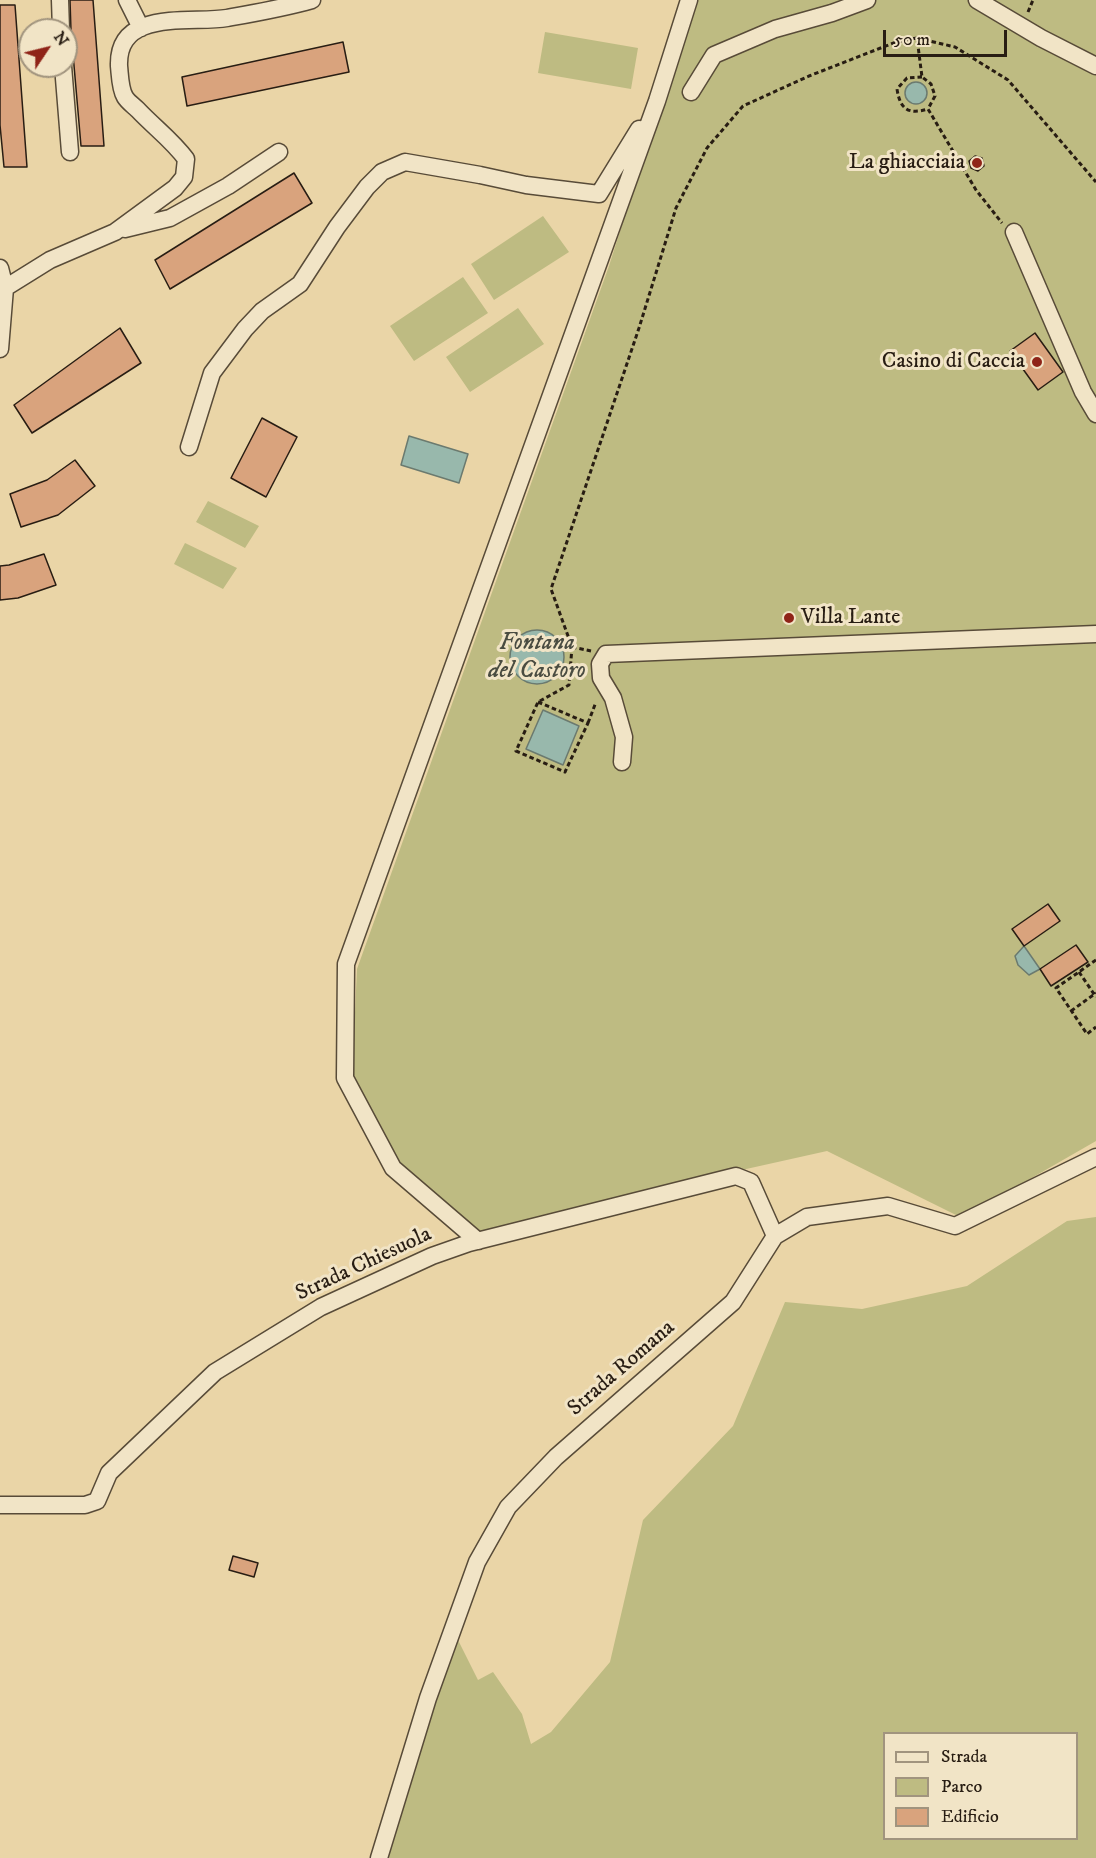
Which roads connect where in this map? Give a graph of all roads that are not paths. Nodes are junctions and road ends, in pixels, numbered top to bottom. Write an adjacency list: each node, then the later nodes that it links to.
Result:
1 (60, 0): 7 (street)
2 (127, 0): 8 (street)
3 (312, 0): 8 (street)
4 (689, 0): 12 (street)
5 (867, 0): 11 (street)
6 (977, 0): 9 (street)
7 (61, 18)
8 (141, 28): 15 (street)
9 (1096, 66)
10 (64, 78): 13 (street)
11 (692, 92)
12 (657, 100): 21 (street); 26 (street)
13 (70, 152)
14 (279, 152): 15 (street)
15 (115, 232): 18 (street)
16 (1014, 232): 20 (street)
17 (0, 268): 18 (street)
18 (5, 288): 19 (street)
19 (0, 350)
20 (1096, 414)
21 (189, 447)
22 (1096, 634): 23 (street)
23 (622, 762)
24 (1096, 1158): 25 (street, Strada Romana)
25 (775, 1236): 26 (street, Strada Chiesuola); 28 (street, Strada Romana)
26 (478, 1241): 27 (street, Strada Chiesuola)
27 (0, 1505)
28 (379, 1858)

